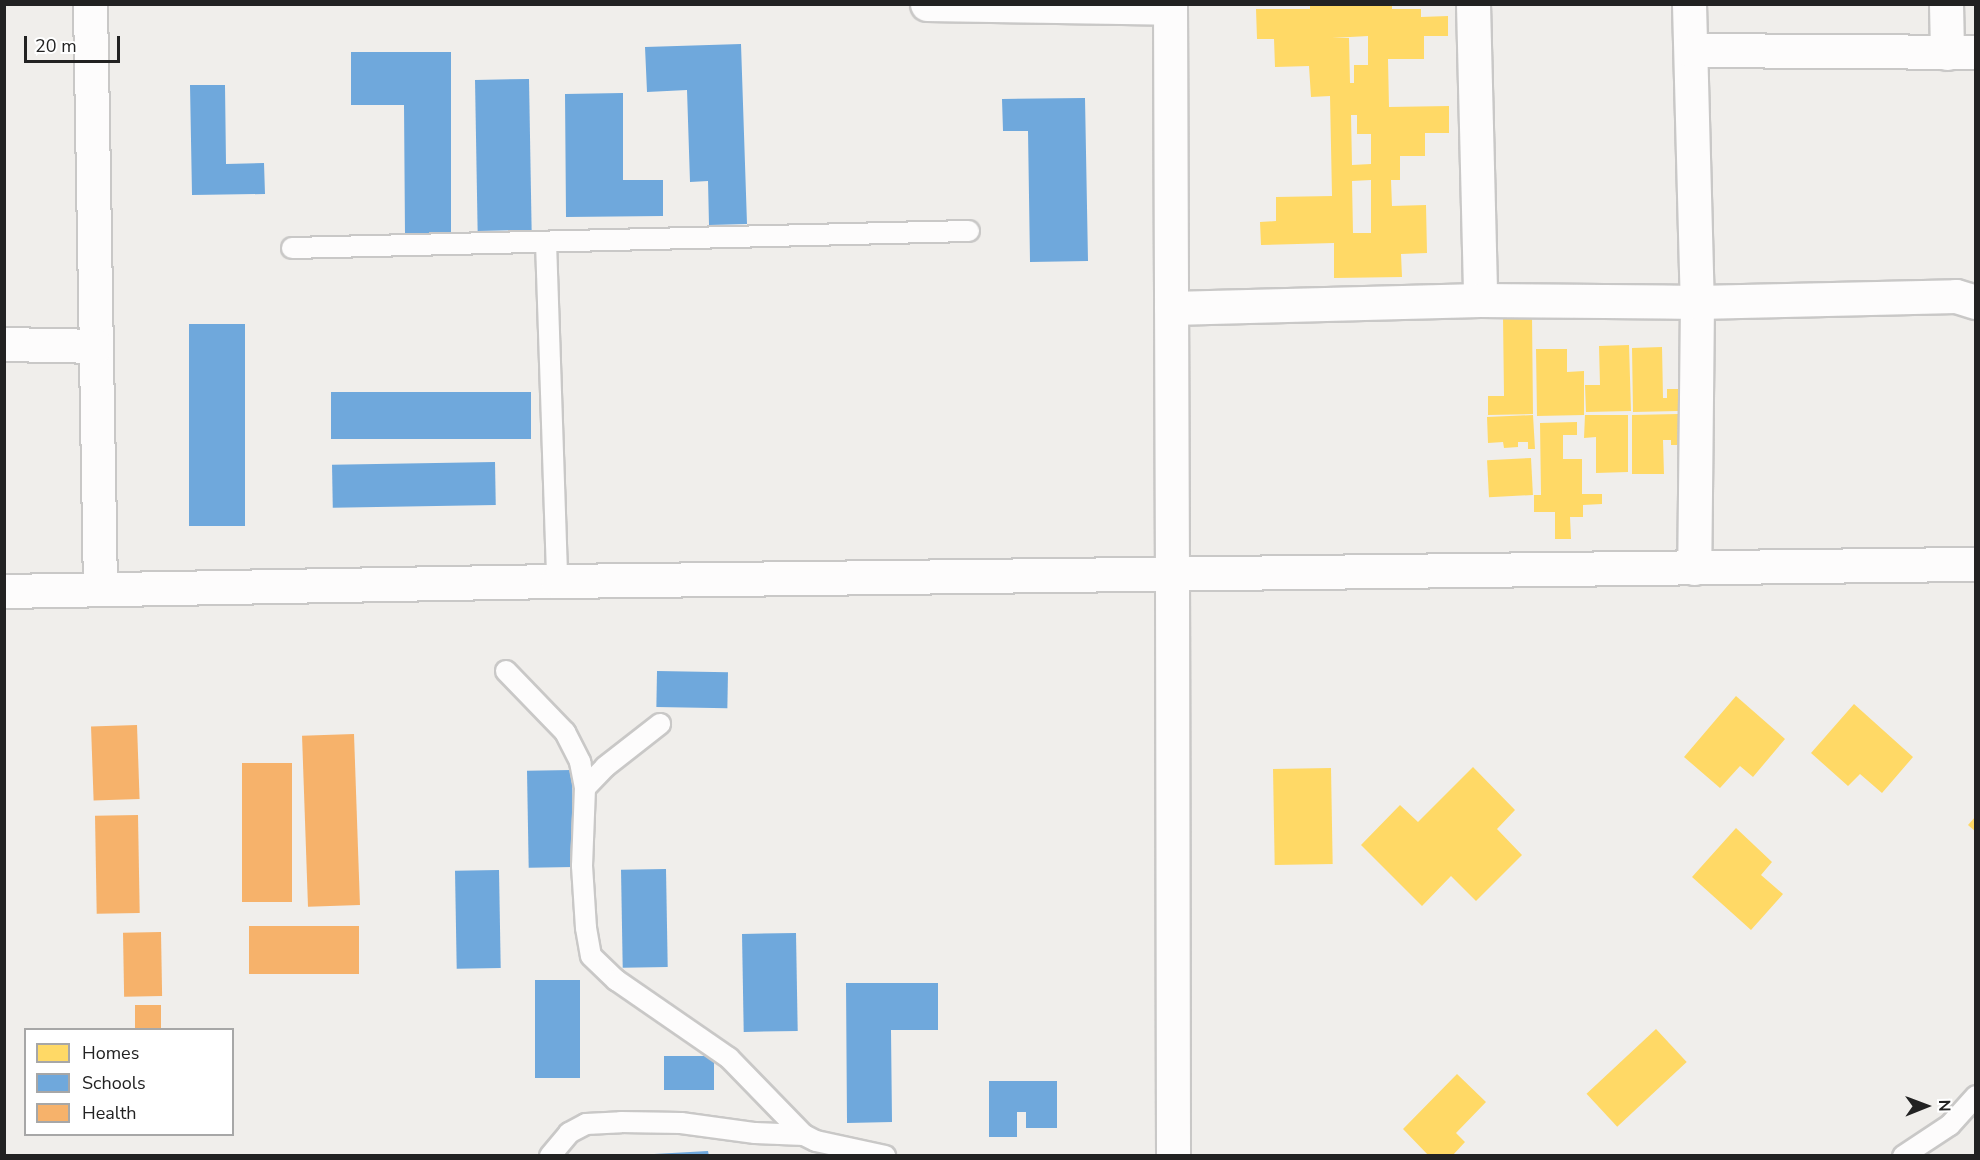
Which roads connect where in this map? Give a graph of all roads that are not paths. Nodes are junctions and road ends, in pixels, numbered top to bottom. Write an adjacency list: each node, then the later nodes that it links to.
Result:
1 (90, 4): 17 (street)
2 (927, 4): 6 (street)
3 (1473, 4): 12 (street)
4 (1689, 4): 7 (street)
5 (1946, 4): 8 (street)
6 (1170, 6): 15 (street)
7 (1690, 50): 8 (street); 13 (street)
8 (1961, 53)
9 (969, 231): 10 (lane)
10 (546, 242): 11 (lane); 21 (lane)
11 (291, 248)
12 (1480, 300): 13 (street); 15 (street)
13 (1697, 302): 14 (street); 19 (street)
14 (1976, 302)
15 (1172, 308): 20 (street)
16 (4, 344): 17 (street)
17 (96, 346): 22 (street)
18 (1976, 564): 19 (street)
19 (1694, 568): 20 (street)
20 (1172, 574): 21 (street); 31 (street)
21 (557, 581): 22 (street)
22 (100, 590): 23 (street)
23 (4, 591)
24 (506, 671): 26 (lane)
25 (660, 724): 26 (lane)
26 (585, 788): 28 (lane)
27 (1976, 1096): 32 (lane)
28 (804, 1135): 29 (lane); 30 (lane)
29 (550, 1155)
30 (885, 1155)
31 (1173, 1155)
32 (1903, 1155)

